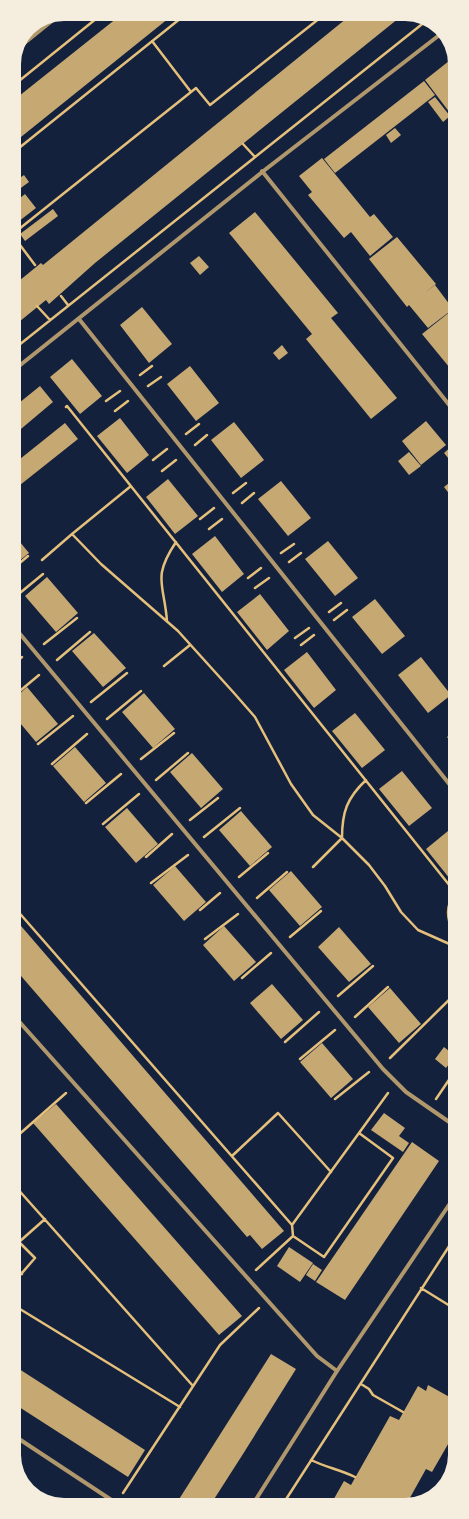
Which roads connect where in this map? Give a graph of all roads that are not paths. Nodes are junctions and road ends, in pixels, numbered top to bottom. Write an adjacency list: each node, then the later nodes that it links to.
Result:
1 (437, 36): 2 (street)
2 (264, 170): 3 (street); 5 (street)
3 (79, 319): 4 (street); 7 (street)
4 (21, 365)
5 (448, 403)
6 (21, 635): 9 (street)
7 (448, 782)
8 (21, 1024): 11 (street)
9 (448, 1121)
10 (448, 1206): 11 (street)
11 (337, 1371): 14 (street)
12 (21, 1441): 13 (street)
13 (109, 1498)
14 (257, 1498)

